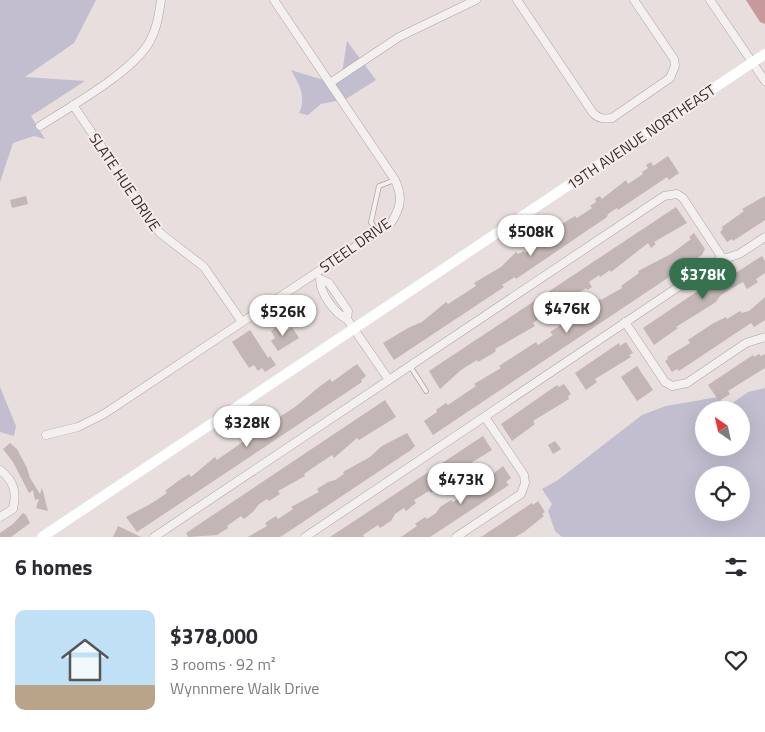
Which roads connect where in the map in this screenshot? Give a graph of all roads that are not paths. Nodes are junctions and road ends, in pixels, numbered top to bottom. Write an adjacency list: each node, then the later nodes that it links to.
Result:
1 (161, 0): 11 (street)
2 (274, 0): 10 (street, STEEL DRIVE)
3 (476, 0): 10 (street)
4 (517, 0): 5 (street)
5 (634, 0)
6 (710, 0): 8 (street)
7 (765, 54): 8 (street, 19TH AVENUE NORTHEAST)
8 (752, 62): 9 (street); 20 (street, 19TH AVENUE NORTHEAST)
9 (765, 81)
10 (330, 82): 13 (street, STEEL DRIVE)
11 (73, 104): 12 (street); 18 (street, SLATE HUE DRIVE)
12 (40, 126)
13 (395, 180): 14 (street, STEEL DRIVE); 14 (lane)
14 (377, 232): 17 (street, STEEL DRIVE)
15 (765, 238): 16 (street)
16 (723, 259): 19 (street); 22 (street)
17 (318, 276): 18 (street, STEEL DRIVE); 20 (street)
18 (242, 322): 26 (street, STEEL DRIVE)
19 (625, 322): 21 (street); 25 (street)
20 (354, 330): 23 (street); 29 (street, 19TH AVENUE NORTHEAST)
21 (765, 338)
22 (410, 366): 23 (street); 24 (lane)
23 (389, 380): 30 (street)
24 (426, 391)
25 (485, 417): 31 (street); 32 (street)
26 (46, 435)
27 (0, 470): 28 (street)
28 (0, 517)
29 (44, 536)
30 (154, 537)
31 (305, 537)
32 (456, 537)

